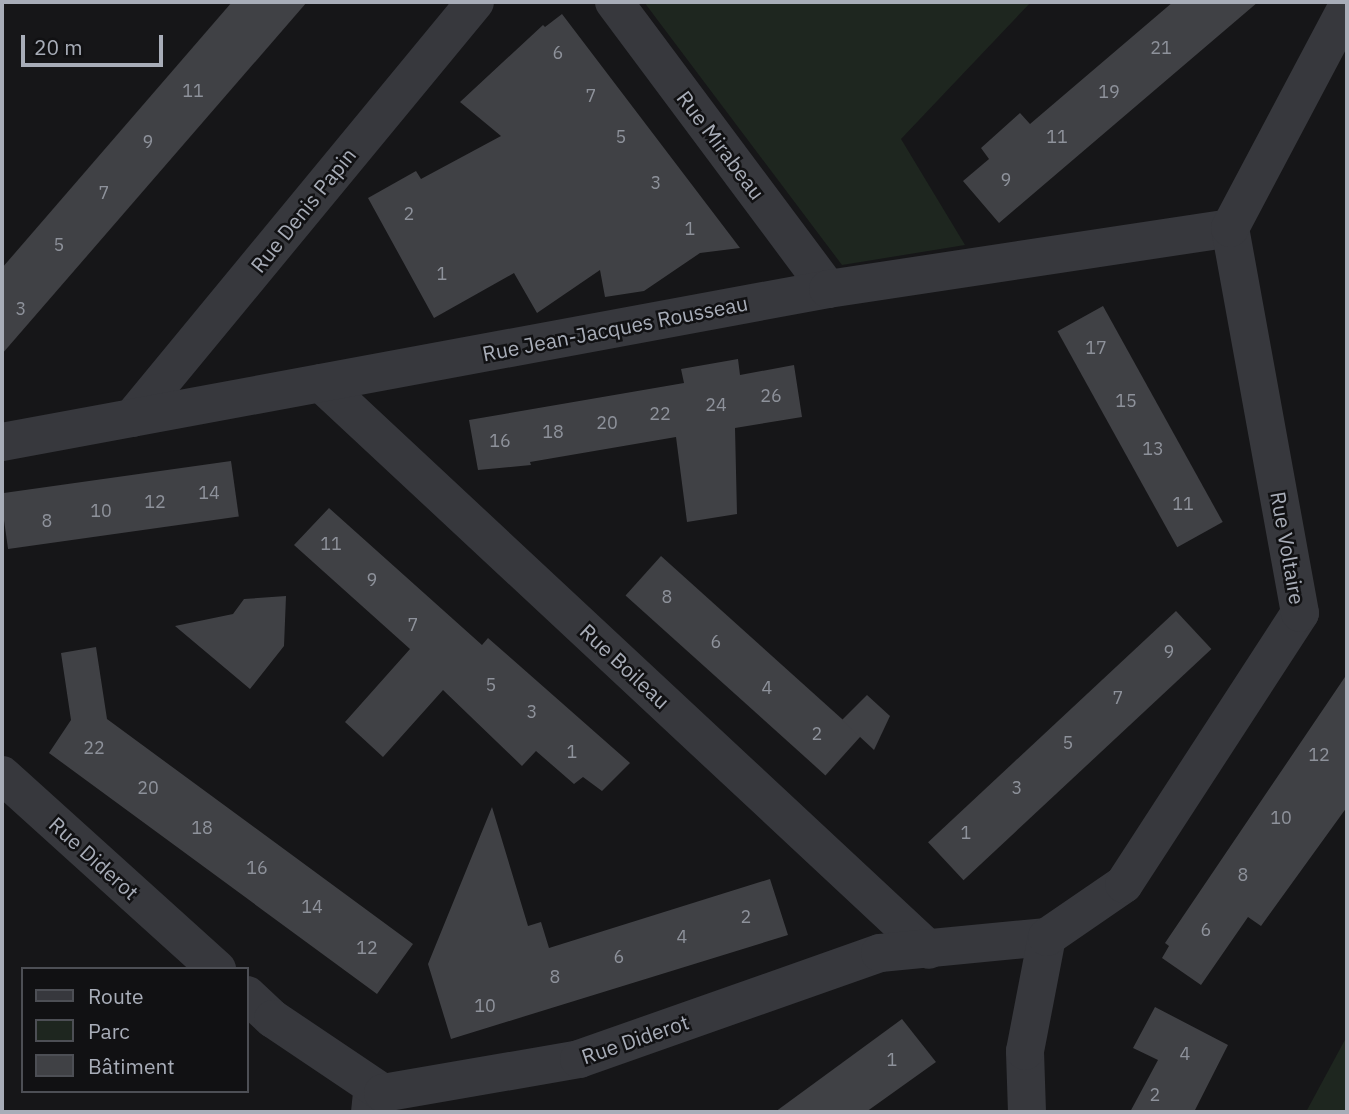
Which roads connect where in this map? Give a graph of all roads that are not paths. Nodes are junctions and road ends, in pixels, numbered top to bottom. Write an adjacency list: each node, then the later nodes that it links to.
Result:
1 (475, 2): 7 (street, Rue Denis Papin)
2 (614, 2): 5 (street, Rue Mirabeau)
3 (1347, 7): 4 (street)
4 (1230, 228): 5 (street, Rue Jean-Jacques Rousseau); 10 (street, Rue Voltaire)
5 (828, 289): 6 (street, Rue Jean-Jacques Rousseau)
6 (321, 383): 7 (street, Rue Jean-Jacques Rousseau); 11 (street, Rue Boileau)
7 (132, 418): 8 (street, Rue Jean-Jacques Rousseau)
8 (2, 442)
9 (2, 775): 12 (street, Rue Diderot)
10 (1047, 937): 11 (street, Rue Diderot); 15 (street)
11 (929, 950): 14 (street, Rue Diderot)
12 (215, 967)
13 (248, 996): 14 (street, Rue Diderot)
14 (365, 1098)
15 (1027, 1112)

